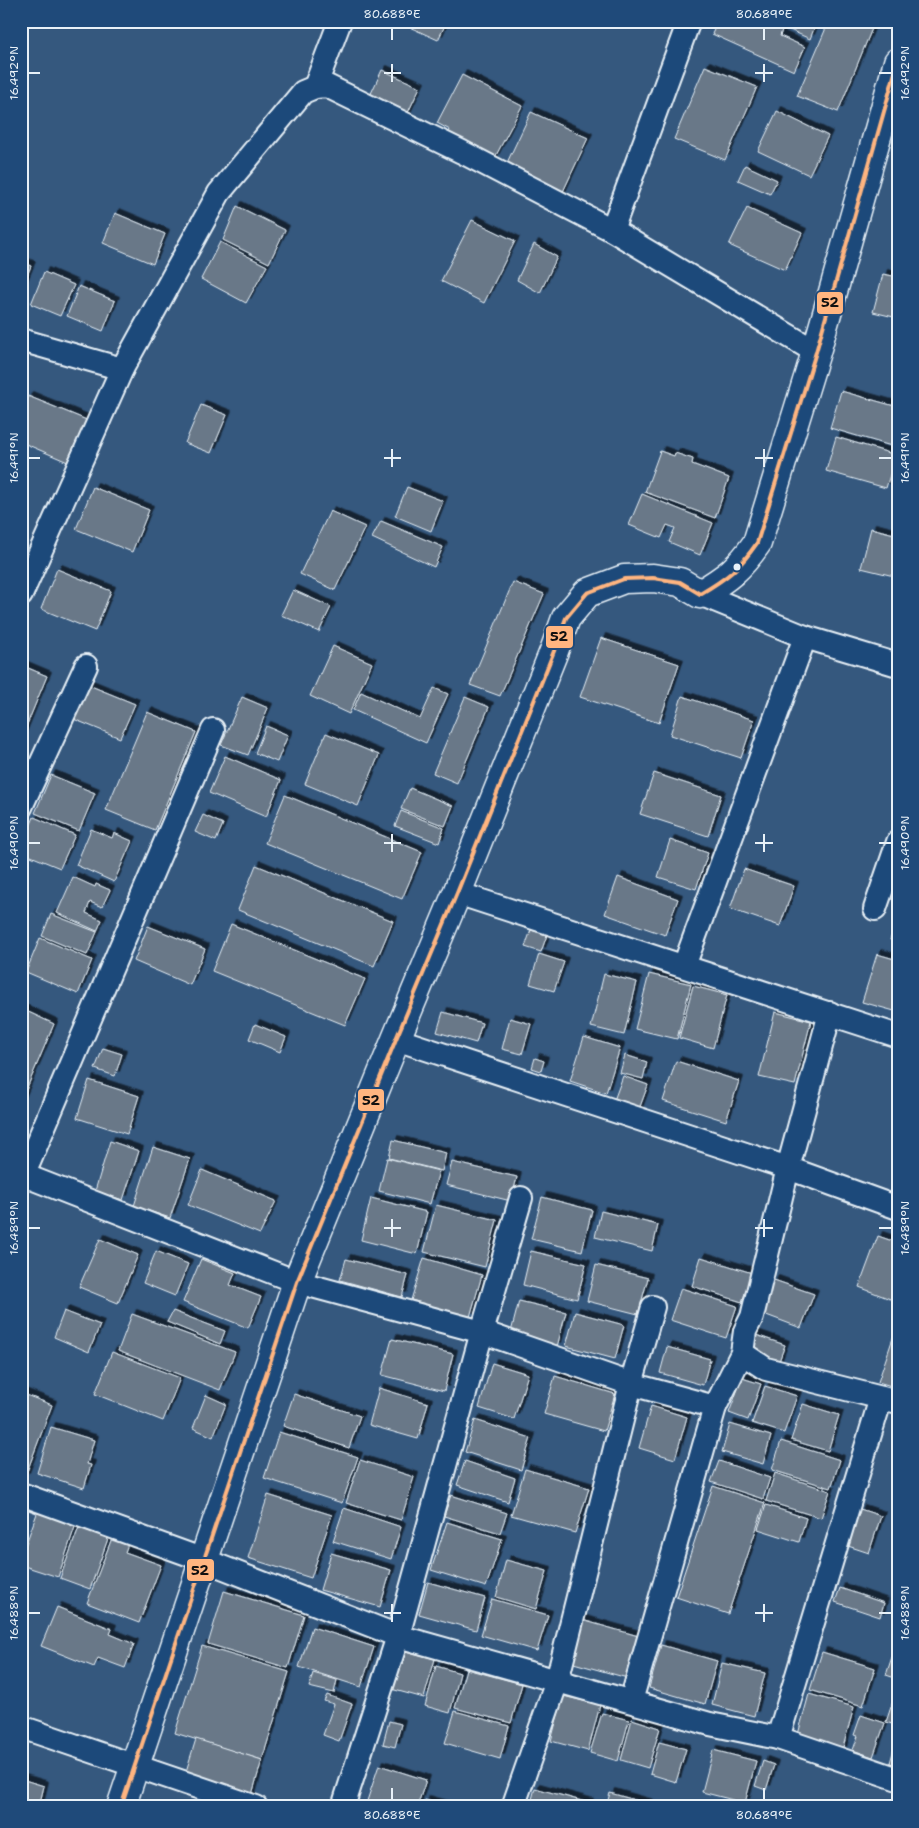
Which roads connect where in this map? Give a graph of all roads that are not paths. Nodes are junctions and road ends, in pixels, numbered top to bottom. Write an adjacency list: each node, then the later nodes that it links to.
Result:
1 (340, 21): 4 (street)
2 (689, 21): 5 (street)
3 (898, 63): 7 (main road)
4 (315, 87): 5 (street); 8 (street)
5 (612, 230): 7 (street)
6 (21, 340): 8 (street)
7 (816, 352): 9 (main road)
8 (122, 369): 10 (street)
9 (700, 594): 11 (street); 17 (main road)
10 (21, 595)
11 (805, 637): 12 (street); 19 (street)
12 (898, 665)
13 (86, 666): 15 (street)
14 (213, 730): 24 (street)
15 (21, 807)
16 (898, 842): 18 (street)
17 (458, 894): 19 (street); 22 (main road)
18 (875, 909)
19 (684, 966): 20 (street)
20 (830, 1013): 21 (street); 23 (street)
21 (898, 1036)
22 (396, 1039): 23 (street); 27 (main road)
23 (788, 1168): 26 (street); 30 (street)
24 (22, 1177): 27 (street)
25 (521, 1198): 29 (street)
26 (898, 1208)
27 (297, 1282): 29 (street); 35 (main road)
28 (652, 1307): 31 (street)
29 (482, 1332): 31 (street); 36 (street)
30 (742, 1353): 32 (street); 33 (street)
31 (631, 1384): 33 (street); 37 (street)
32 (890, 1400): 40 (street)
33 (715, 1407): 38 (street)
34 (21, 1494): 35 (street)
35 (204, 1560): 36 (street); 41 (main road)
36 (398, 1636): 37 (street); 45 (street)
37 (557, 1681): 38 (street); 46 (street)
38 (631, 1701): 40 (street)
39 (21, 1727): 41 (street)
40 (778, 1738): 42 (street)
41 (135, 1767): 43 (main road); 44 (street)
42 (898, 1779)
43 (121, 1807)
44 (256, 1807)
45 (343, 1807)
46 (513, 1807)

